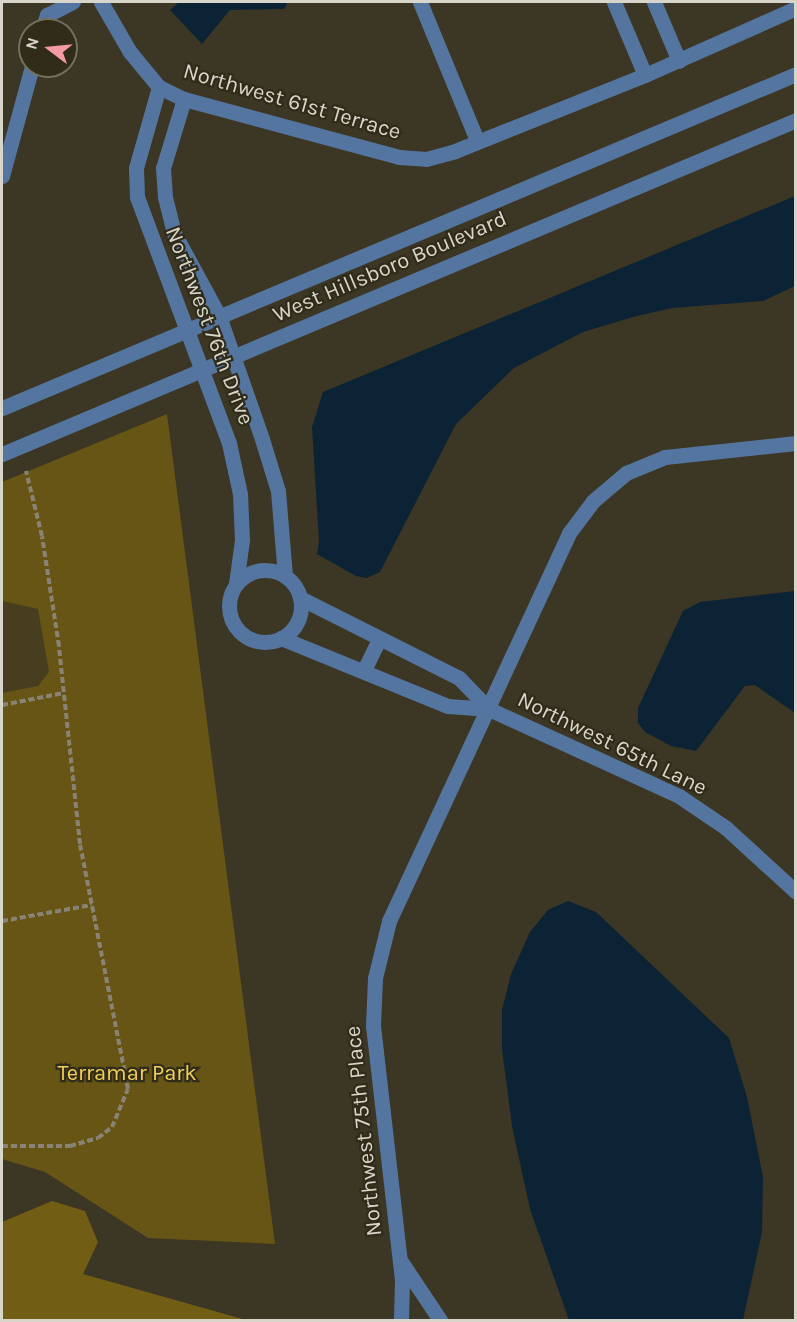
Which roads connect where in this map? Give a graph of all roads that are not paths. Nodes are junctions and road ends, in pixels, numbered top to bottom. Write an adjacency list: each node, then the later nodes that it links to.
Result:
1 (72, 2): 7 (street)
2 (101, 2): 12 (street, Northwest 61st Terrace)
3 (420, 2): 15 (street)
4 (614, 2): 10 (street)
5 (654, 2): 8 (street)
6 (795, 8): 8 (street, Northwest 61st Terrace)
7 (46, 18)
8 (679, 60): 10 (street, Northwest 61st Terrace)
9 (795, 74): 17 (street, West Hillsboro Boulevard)
10 (645, 75): 15 (street, Northwest 61st Terrace)
11 (29, 78): 16 (street)
12 (159, 87): 13 (street, Northwest 61st Terrace); 18 (street, Northwest 76th Drive)
13 (184, 99): 15 (street, Northwest 61st Terrace); 17 (street, Northwest 76th Drive)
14 (795, 120): 19 (street, West Hillsboro Boulevard)
15 (477, 140)
16 (2, 176)
17 (219, 316): 18 (street, West Hillsboro Boulevard); 19 (street, Northwest 76th Drive)
18 (185, 330): 20 (street, Northwest 76th Drive); 21 (street, West Hillsboro Boulevard)
19 (233, 358): 20 (street, West Hillsboro Boulevard); 24 (street, Northwest 76th Drive)
20 (200, 373): 23 (street, West Hillsboro Boulevard); 25 (street, Northwest 76th Drive)
21 (2, 408)
22 (795, 443): 30 (street, Northwest 75th Place)
23 (2, 454)
24 (285, 576): 25 (street); 26 (street)
25 (236, 584): 27 (street)
26 (300, 598): 27 (street); 28 (street)
27 (281, 638): 29 (street)
28 (379, 639): 29 (street); 30 (street)
29 (364, 670): 30 (street)
30 (489, 709): 31 (street, Northwest 65th Lane); 32 (street, Northwest 75th Place)
31 (795, 892)
32 (400, 1260): 33 (street, Northwest 75th Place); 34 (street)
33 (401, 1320)
34 (440, 1320)

